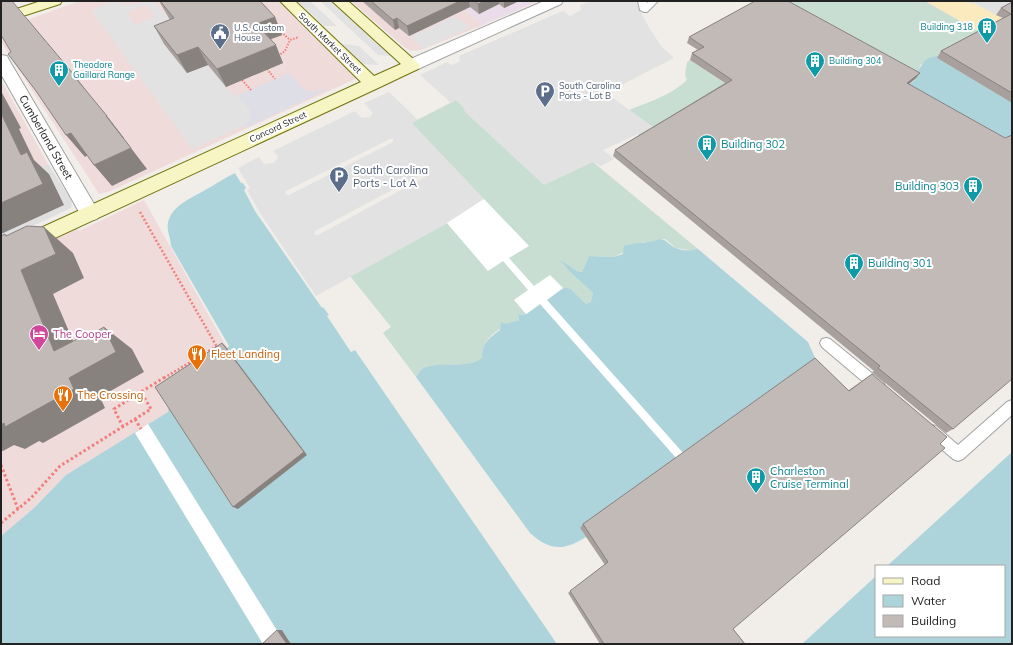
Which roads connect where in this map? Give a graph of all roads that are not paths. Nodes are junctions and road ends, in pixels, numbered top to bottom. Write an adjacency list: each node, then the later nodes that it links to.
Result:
1 (55, 1): 7 (street)
2 (287, 1): 10 (street, South Market Street)
3 (339, 1): 9 (street)
4 (556, 1): 9 (street, Concord Street)
5 (642, 1): 6 (lane)
6 (654, 1)
7 (1, 19)
8 (1, 60): 11 (street, Cumberland Street)
9 (412, 65): 10 (street, Concord Street)
10 (372, 84): 11 (street, Concord Street)
11 (90, 214): 12 (street, Concord Street)
12 (1, 255)
13 (826, 343): 14 (lane)
14 (886, 394)
15 (1012, 406): 16 (lane)
16 (922, 424)

